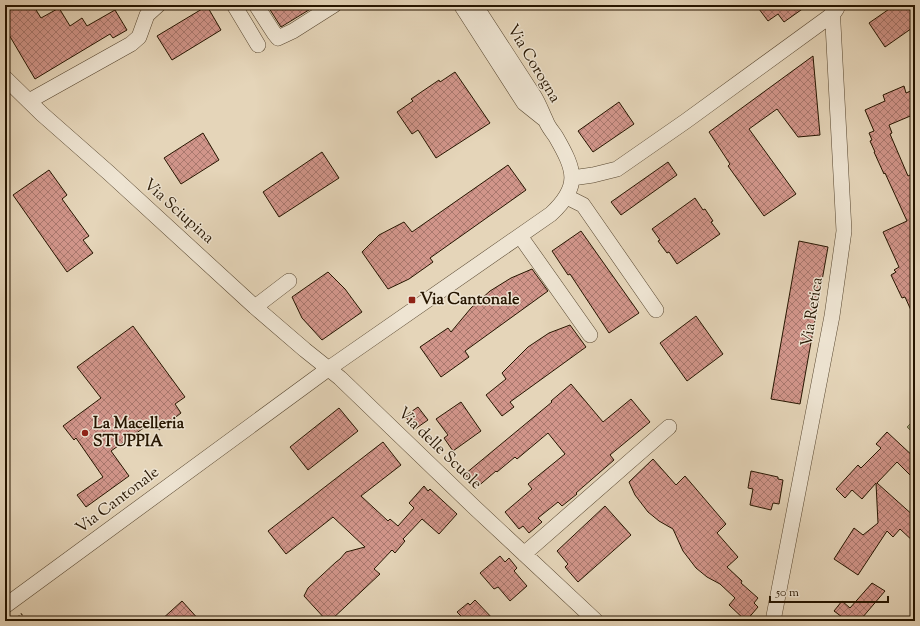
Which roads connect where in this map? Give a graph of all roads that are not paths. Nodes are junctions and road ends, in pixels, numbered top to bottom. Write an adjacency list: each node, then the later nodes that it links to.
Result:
1 (234, 5): 8 (street)
2 (256, 5): 3 (street)
3 (334, 5)
4 (461, 5): 11 (street, Via Corogna)
5 (475, 5): 11 (street, Via Corogna)
6 (149, 8): 10 (street)
7 (835, 8): 12 (street); 24 (street, Via Retica)
8 (258, 45)
9 (5, 78): 10 (street, Via Sciupina)
10 (29, 101): 16 (street, Via Sciupina)
11 (546, 121): 12 (street, Via Corogna)
12 (572, 178): 13 (street, Via Cantonale)
13 (567, 197): 14 (street, Via Cantonale); 17 (street)
14 (520, 236): 18 (street); 19 (street, Via Cantonale)
15 (289, 281): 16 (street)
16 (255, 307): 19 (street, Via Sciupina)
17 (656, 310)
18 (590, 335)
19 (328, 369): 21 (street, Via delle Scuole); 22 (street, Via Cantonale)
20 (669, 427): 21 (street)
21 (524, 554): 23 (street, Via delle Scuole)
22 (5, 606)
23 (596, 621)
24 (773, 621)

